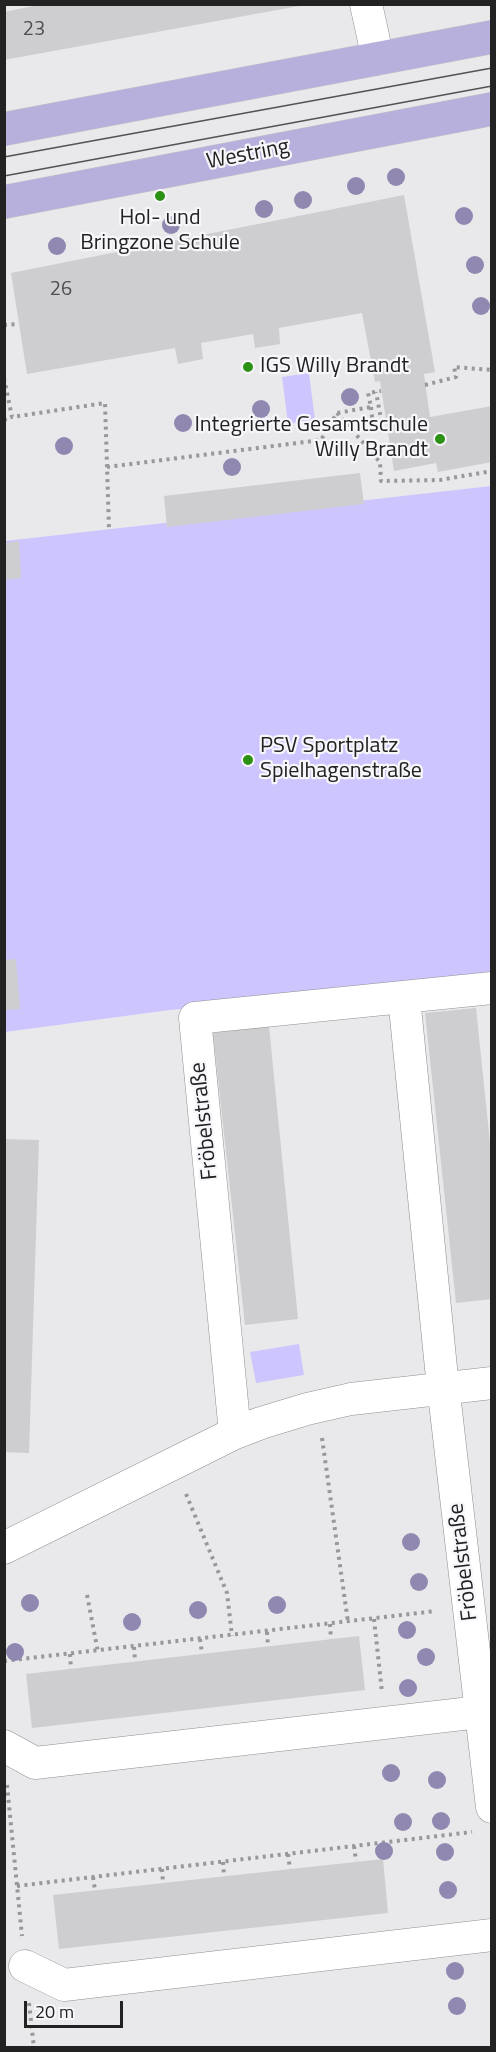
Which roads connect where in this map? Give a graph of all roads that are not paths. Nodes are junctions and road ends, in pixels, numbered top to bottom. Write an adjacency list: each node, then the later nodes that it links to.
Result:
1 (366, 4): 3 (street)
2 (492, 37): 3 (main road)
3 (378, 59): 5 (main road)
4 (492, 109): 6 (main road, Westring)
5 (4, 129)
6 (4, 202)
7 (492, 988): 8 (street, Fröbelstraße)
8 (404, 997): 10 (street, Fröbelstraße); 11 (street, Fröbelstraße)
9 (492, 1383): 10 (street)
10 (444, 1388): 11 (street); 13 (street, Fröbelstraße)
11 (235, 1433): 12 (street)
12 (4, 1548)
13 (480, 1712): 14 (street); 15 (street, Fröbelstraße)
14 (4, 1746)
15 (486, 1819)
16 (492, 1935): 17 (street)
17 (25, 1966)

